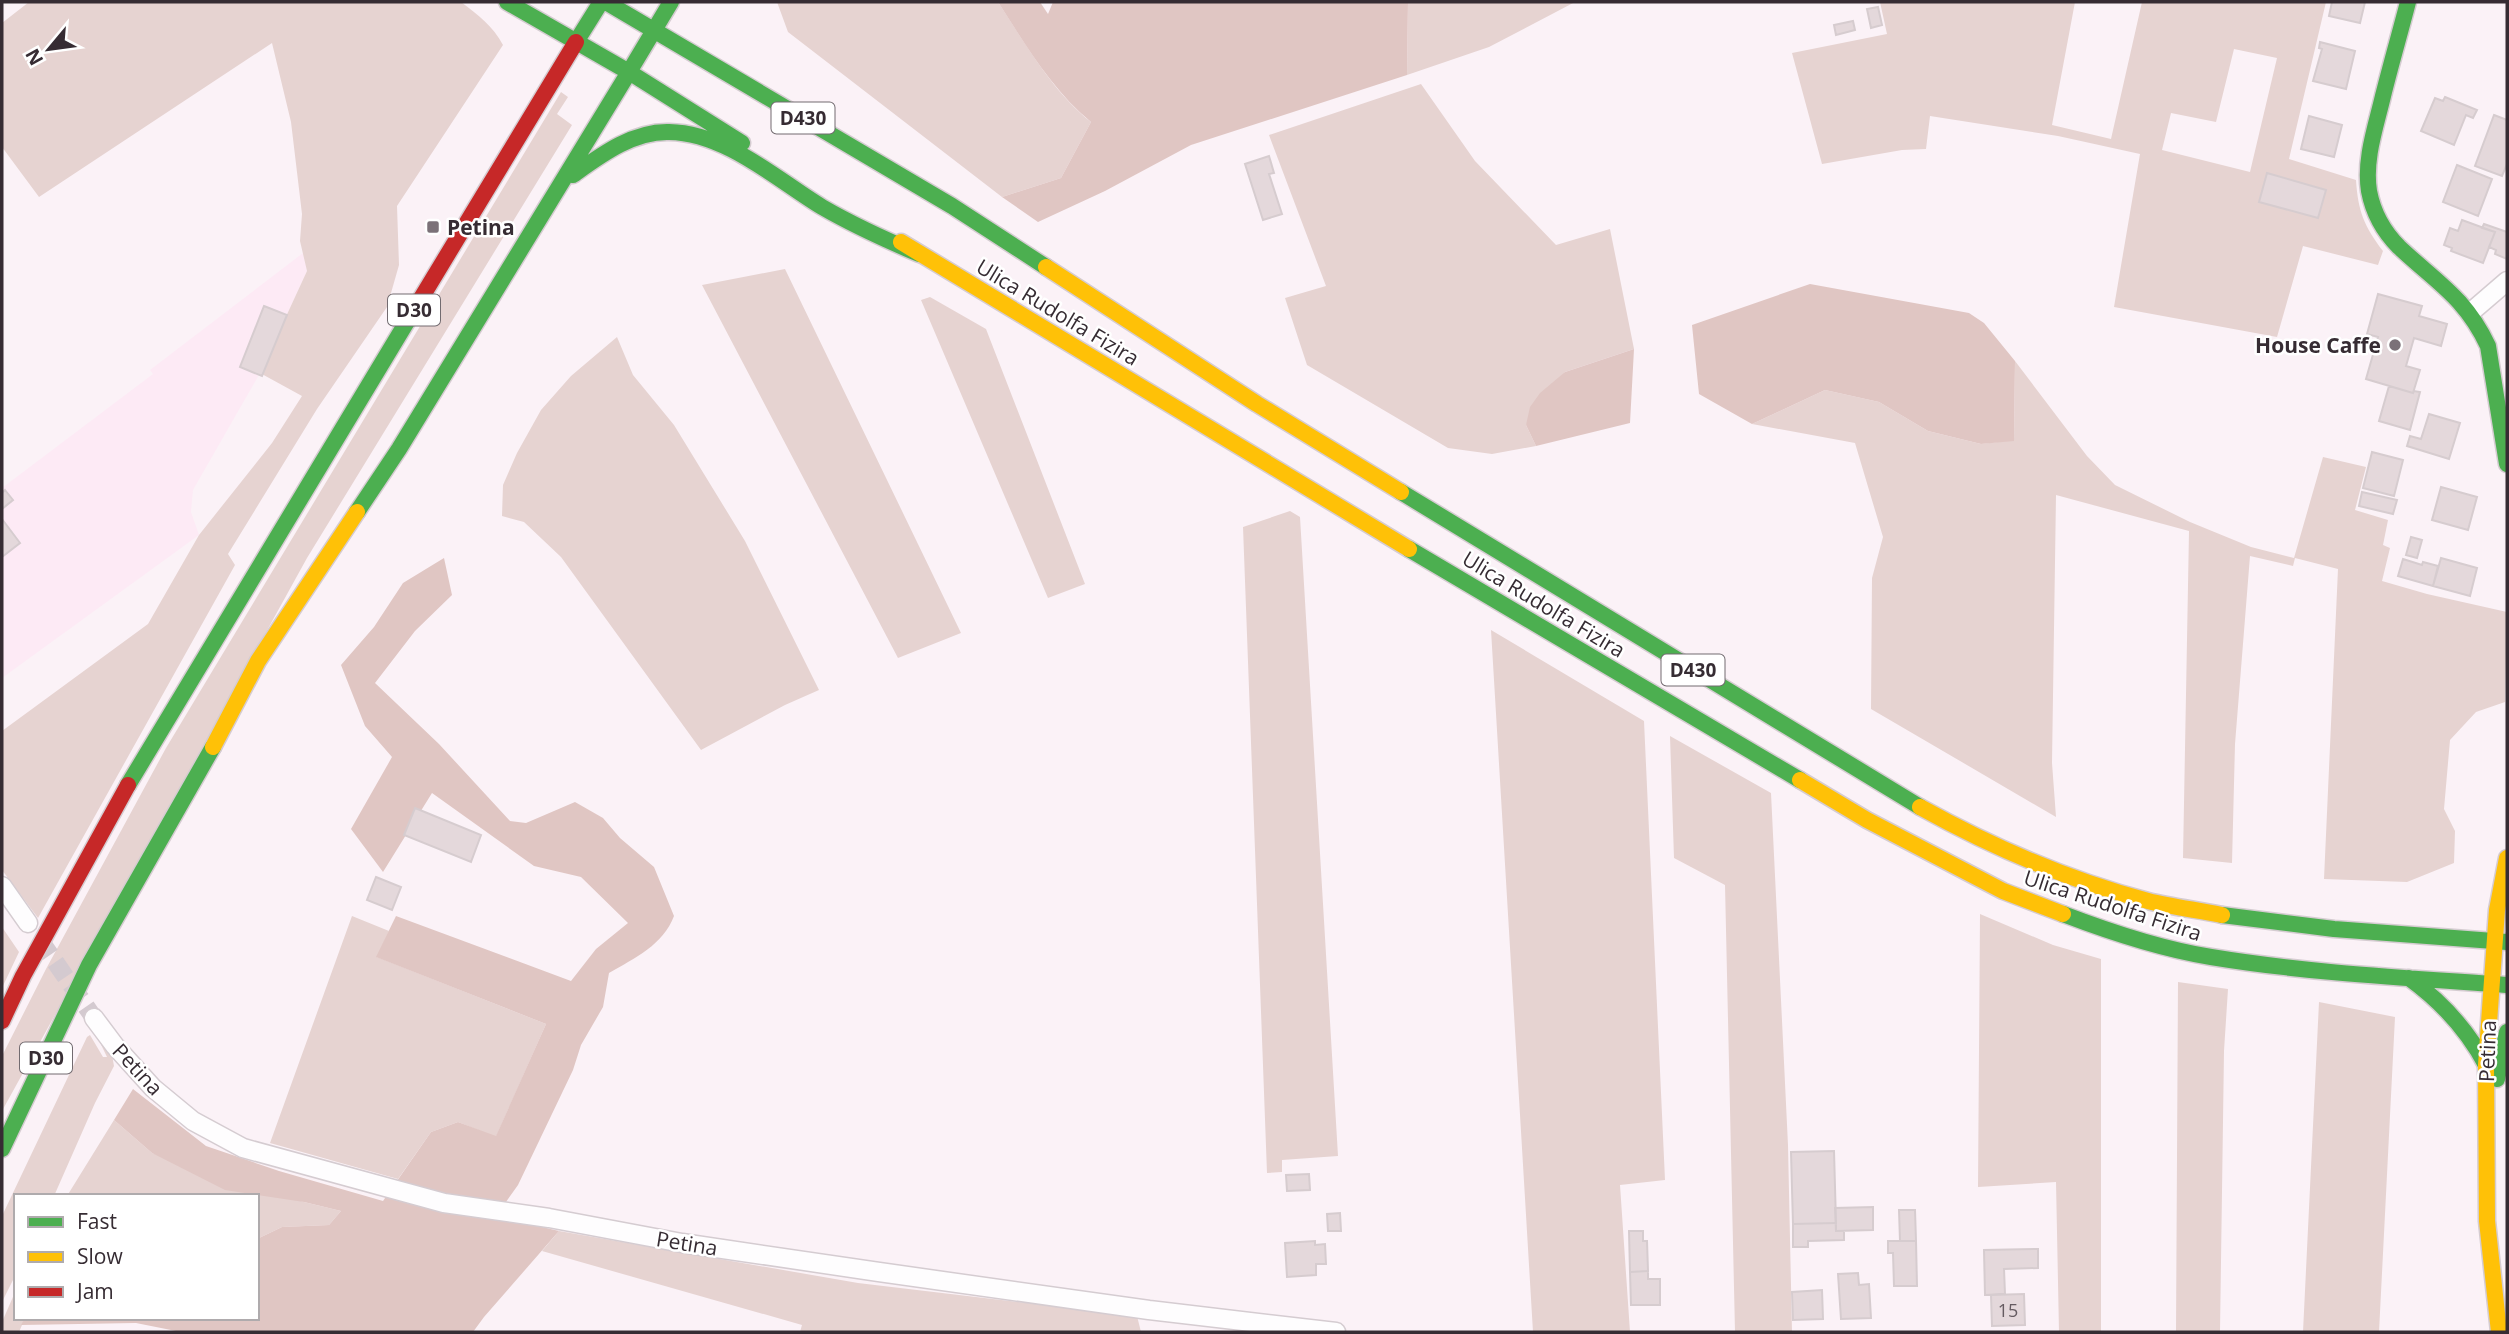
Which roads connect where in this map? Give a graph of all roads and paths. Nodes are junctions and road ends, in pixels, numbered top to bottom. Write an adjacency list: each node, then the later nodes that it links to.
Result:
1 (507, 2): 6 (main road, Ulica Rudolfa Fizira)
2 (603, 2): 5 (main road, Ulica Rudolfa Fizira); 6 (main road, D30)
3 (671, 2): 5 (main road, D30)
4 (2408, 2): 11 (main road)
5 (654, 30): 7 (main road, D30); 16 (main road, Ulica Rudolfa Fizira / D430)
6 (576, 42): 7 (main road, Ulica Rudolfa Fizira); 20 (main road, D30)
7 (629, 72): 8 (main road, D30); 9 (main road, Ulica Rudolfa Fizira / D430)
8 (557, 188): 9 (main road); 24 (main road, D30)
9 (919, 254): 17 (main road, Ulica Rudolfa Fizira / D430)
10 (2507, 281): 11 (street)
11 (2471, 312): 12 (main road)
12 (2507, 464)
13 (2507, 858): 16 (main road, Petina)
14 (2, 886): 15 (street)
15 (27, 923)
16 (2501, 942): 18 (main road, Petina)
17 (2409, 978): 18 (main road, Ulica Rudolfa Fizira / D430); 22 (main road)
18 (2499, 984): 22 (main road, Petina)
19 (94, 1018): 25 (street, Petina)
20 (2, 1021)
21 (2507, 1032): 23 (main road, Petina)
22 (2486, 1065): 23 (main road, Petina)
23 (2488, 1120): 26 (main road, Petina)
24 (2, 1149)
25 (1336, 1332)
26 (2499, 1332)

